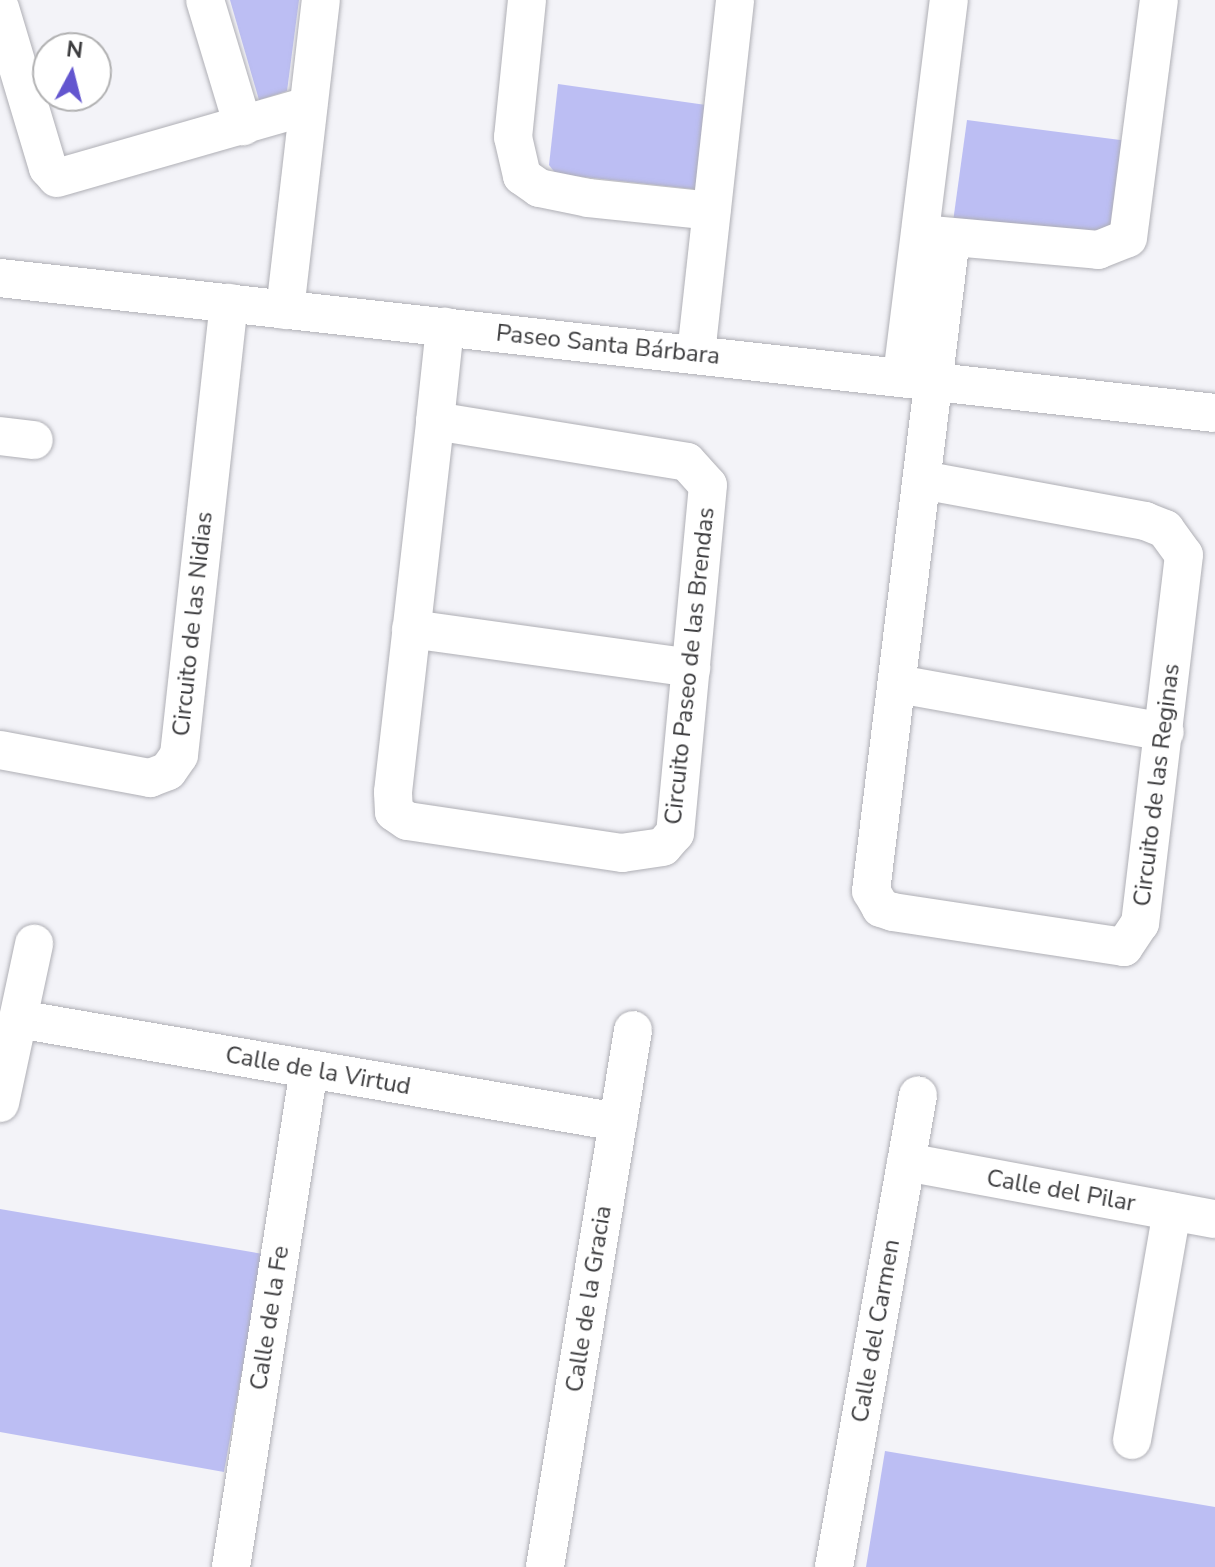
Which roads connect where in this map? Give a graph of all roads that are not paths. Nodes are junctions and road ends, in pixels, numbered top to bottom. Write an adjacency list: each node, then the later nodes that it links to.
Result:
1 (205, 0): 9 (street)
2 (321, 0): 8 (street)
3 (527, 0): 10 (street)
4 (735, 0): 10 (street)
5 (949, 0): 11 (street, Circuito de las Reginas)
6 (1159, 0): 11 (street)
7 (0, 8): 9 (street)
8 (308, 106): 9 (street); 14 (street)
9 (243, 126)
10 (711, 211): 16 (street)
11 (935, 236): 17 (street, Circuito de las Reginas)
12 (0, 278): 13 (street, Paseo Santa Bárbara)
13 (229, 303): 14 (street, Paseo Santa Bárbara); 25 (street, Circuito de las Nidias)
14 (285, 310): 15 (street, Paseo Santa Bárbara)
15 (445, 327): 16 (street, Paseo Santa Bárbara); 19 (street, Circuito Paseo de las Brendas)
16 (696, 354): 17 (street, Paseo Santa Bárbara)
17 (918, 378): 18 (street, Paseo Santa Bárbara); 20 (street, Circuito de las Reginas)
18 (1215, 413)
19 (435, 421): 21 (street, Circuito Paseo de las Brendas); 22 (street, Circuito Paseo de las Brendas)
20 (922, 480): 23 (street, Circuito de las Reginas); 24 (street, Circuito de las Reginas)
21 (411, 629): 22 (street); 22 (street, Circuito Paseo de las Brendas)
22 (691, 668)
23 (898, 684): 24 (street); 24 (street, Circuito de las Reginas)
24 (1165, 732)
25 (0, 750)
26 (34, 944): 27 (street)
27 (18, 1019): 29 (street, Calle de la Virtud); 31 (street)
28 (633, 1030): 32 (street, Calle de la Gracia)
29 (309, 1069): 32 (street, Calle de la Virtud); 37 (street, Calle de la Fe)
30 (918, 1095): 33 (street, Calle del Carmen)
31 (0, 1103)
32 (618, 1122): 38 (street, Calle de la Gracia)
33 (906, 1162): 34 (street, Calle del Pilar); 39 (street, Calle del Carmen)
34 (1172, 1211): 35 (street, Calle del Pilar); 36 (street)
35 (1215, 1219)
36 (1132, 1440)
37 (231, 1567)
38 (545, 1567)
39 (834, 1567)

